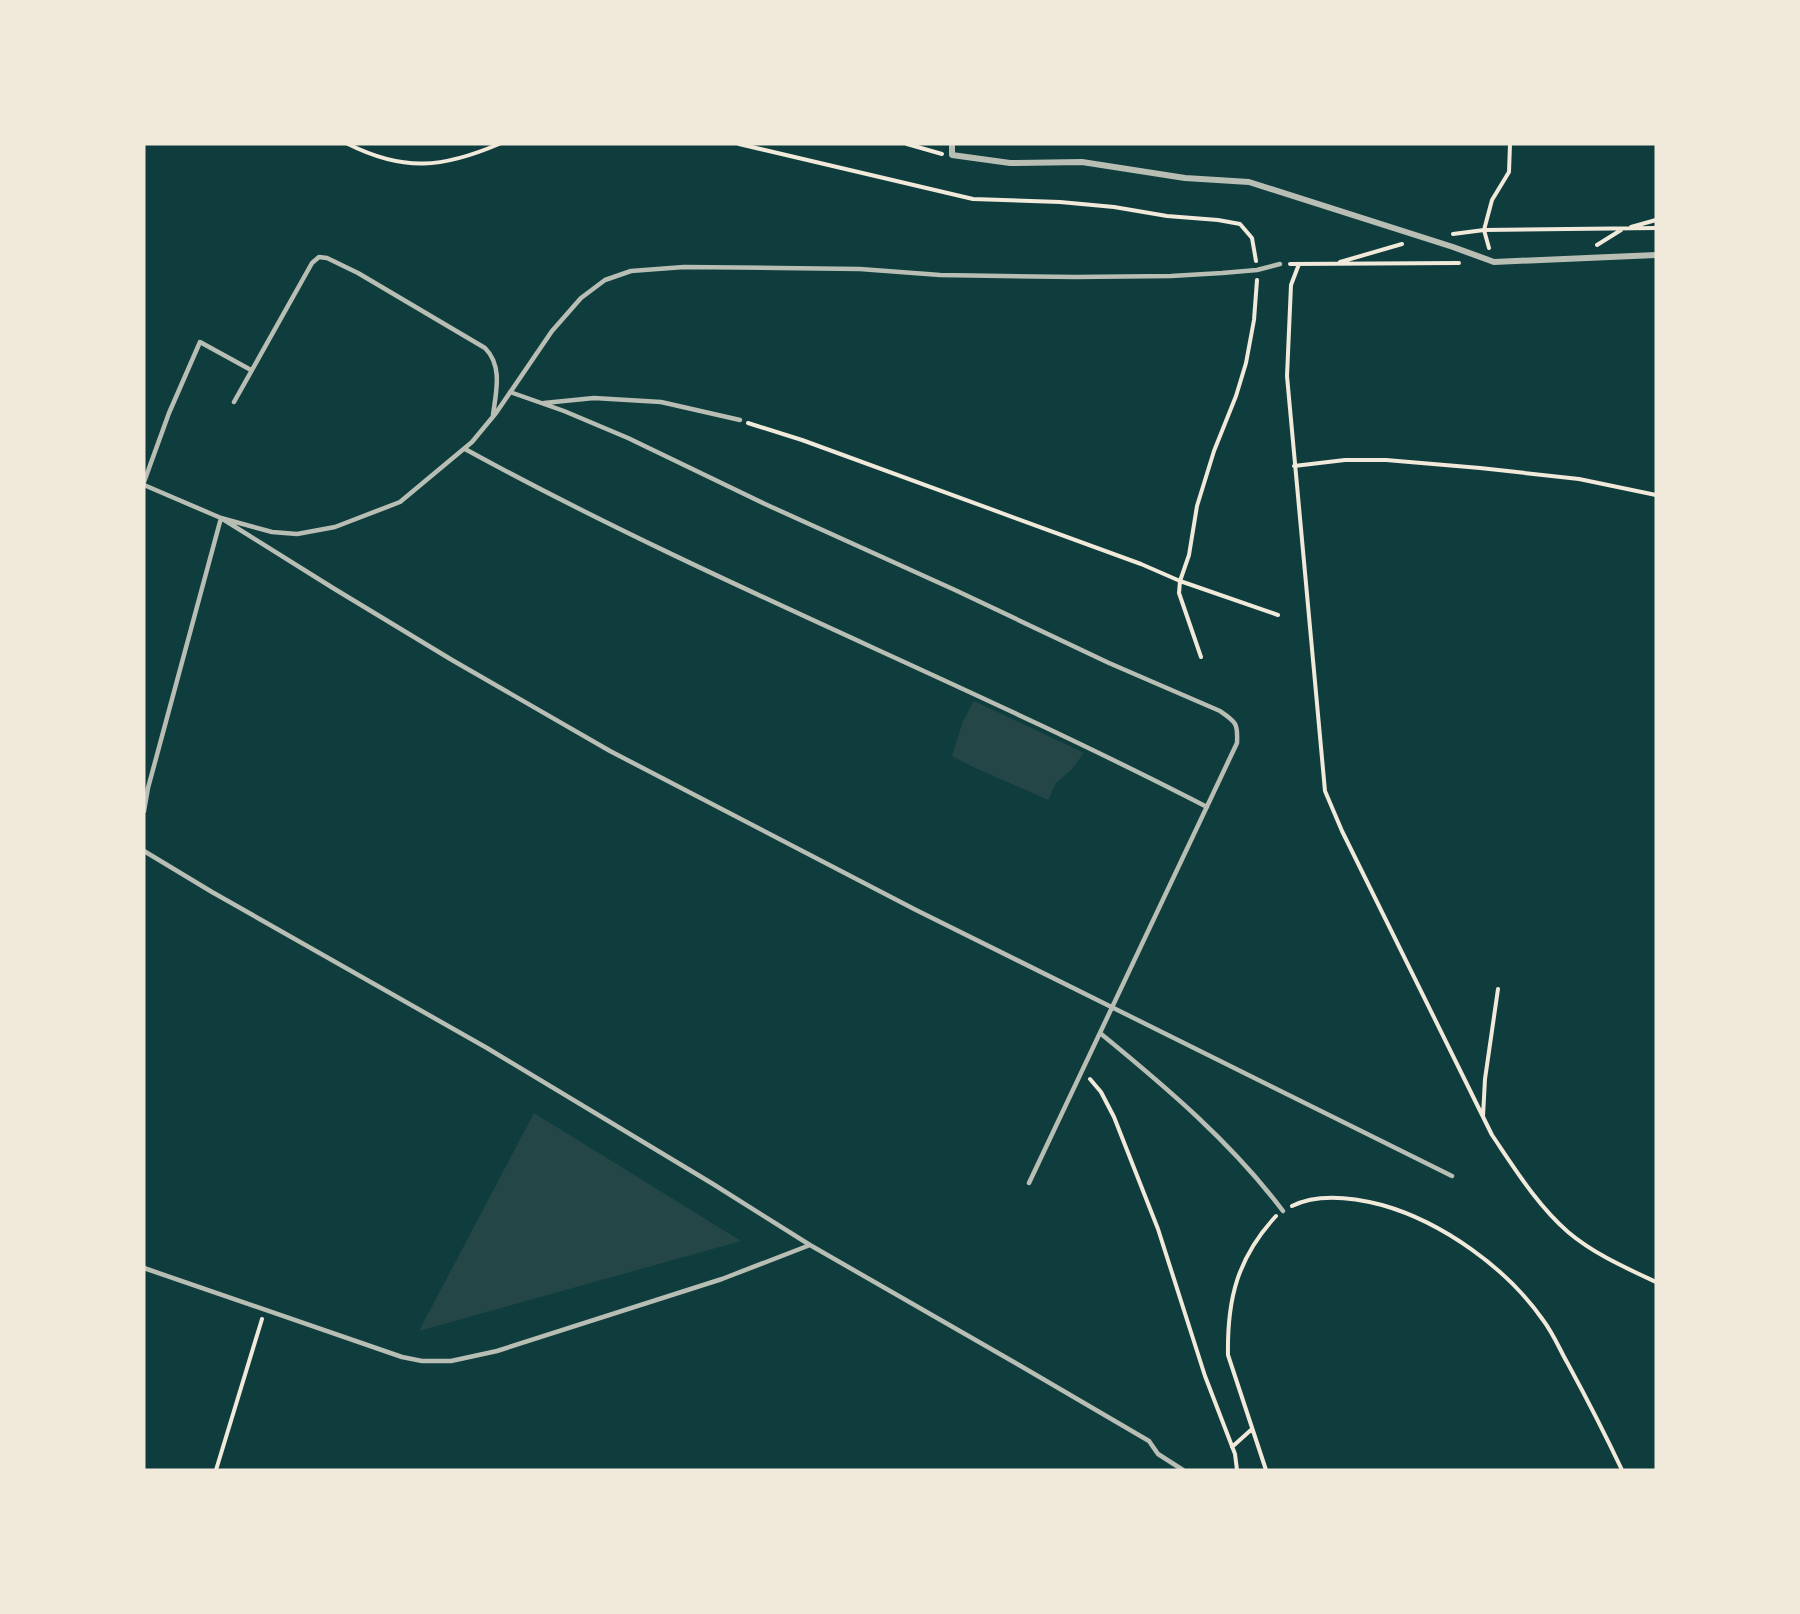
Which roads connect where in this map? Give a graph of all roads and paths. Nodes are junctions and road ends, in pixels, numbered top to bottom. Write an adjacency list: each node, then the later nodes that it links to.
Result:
1 (348, 144): 2 (path)
2 (499, 144)
3 (739, 144): 20 (path)
4 (907, 144): 7 (path)
5 (952, 144): 7 (street)
6 (1510, 144): 11 (path)
7 (952, 155): 12 (street)
8 (1656, 220): 10 (path)
9 (1656, 228): 10 (path)
10 (1623, 229): 11 (path); 14 (path)
11 (1484, 230): 12 (path); 15 (path)
12 (1423, 238): 15 (street); 19 (path)
13 (1656, 255): 14 (street)
14 (1575, 259): 15 (street)
15 (1494, 262)
16 (1464, 263): 19 (path)
17 (1280, 264): 18 (path); 20 (lane)
18 (1299, 264): 19 (path); 28 (path)
19 (1333, 264)
20 (1257, 270): 22 (lane); 32 (path)
21 (251, 370): 23 (lane); 25 (lane); 29 (lane)
22 (510, 392): 24 (lane); 25 (lane)
23 (234, 402)
24 (540, 403): 26 (lane); 36 (lane)
25 (493, 417): 27 (lane)
26 (740, 420): 32 (path)
27 (465, 449): 31 (lane); 36 (lane)
28 (1294, 466): 30 (path); 43 (path)
29 (144, 483): 31 (lane)
30 (1656, 495)
31 (221, 518): 35 (lane); 40 (lane)
32 (1180, 581): 33 (path); 34 (path)
33 (1278, 615)
34 (1201, 657)
35 (146, 788): 37 (lane)
36 (1207, 807): 40 (lane)
37 (144, 812)
38 (144, 851): 47 (lane)
39 (1498, 989): 43 (path)
40 (1113, 1007): 41 (lane); 44 (lane)
41 (1100, 1033): 42 (lane); 46 (lane)
42 (1083, 1070): 45 (lane); 52 (path)
43 (1483, 1117): 49 (path)
44 (1452, 1176)
45 (1029, 1183)
46 (1283, 1211): 51 (path); 57 (path)
47 (810, 1245): 50 (lane); 54 (lane)
48 (144, 1268): 50 (lane)
49 (1656, 1282)
50 (265, 1310): 53 (path)
51 (1252, 1429): 52 (path); 56 (path)
52 (1232, 1447): 55 (path)
53 (216, 1470)
54 (1183, 1470)
55 (1237, 1470)
56 (1266, 1470)
57 (1622, 1470)

